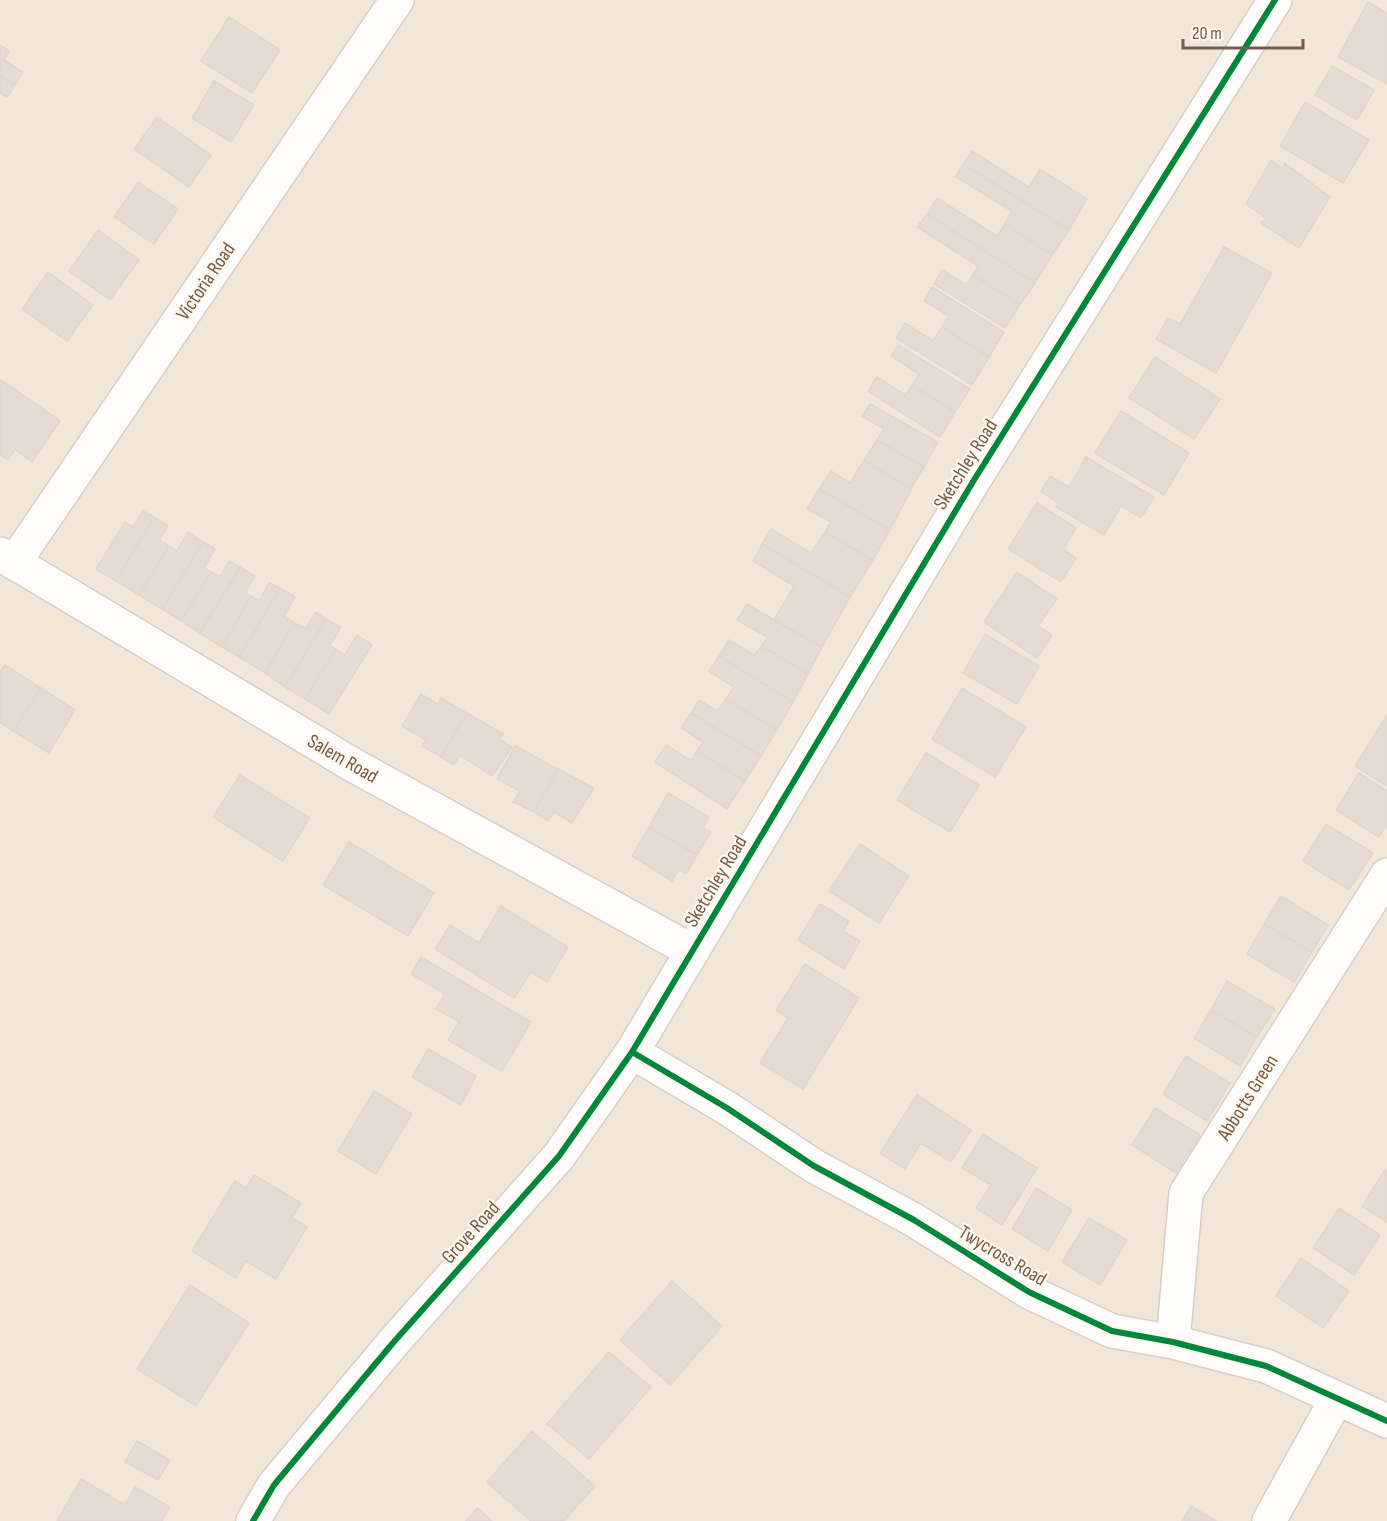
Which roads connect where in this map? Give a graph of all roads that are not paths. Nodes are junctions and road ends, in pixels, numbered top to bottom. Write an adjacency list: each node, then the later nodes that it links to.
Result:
1 (397, 0): 3 (street, Victoria Road)
2 (1275, 0): 5 (street, Sketchley Road)
3 (7, 558): 5 (street, Salem Road)
4 (1387, 876): 7 (street, Abbotts Green)
5 (692, 951): 6 (street, Grove Road)
6 (632, 1052): 7 (street, Twycross Road); 10 (street, Grove Road)
7 (1173, 1342): 8 (street, Twycross Road)
8 (1337, 1398): 9 (street, Twycross Road); 11 (street)
9 (1387, 1421)
10 (253, 1521)
11 (1269, 1521)

